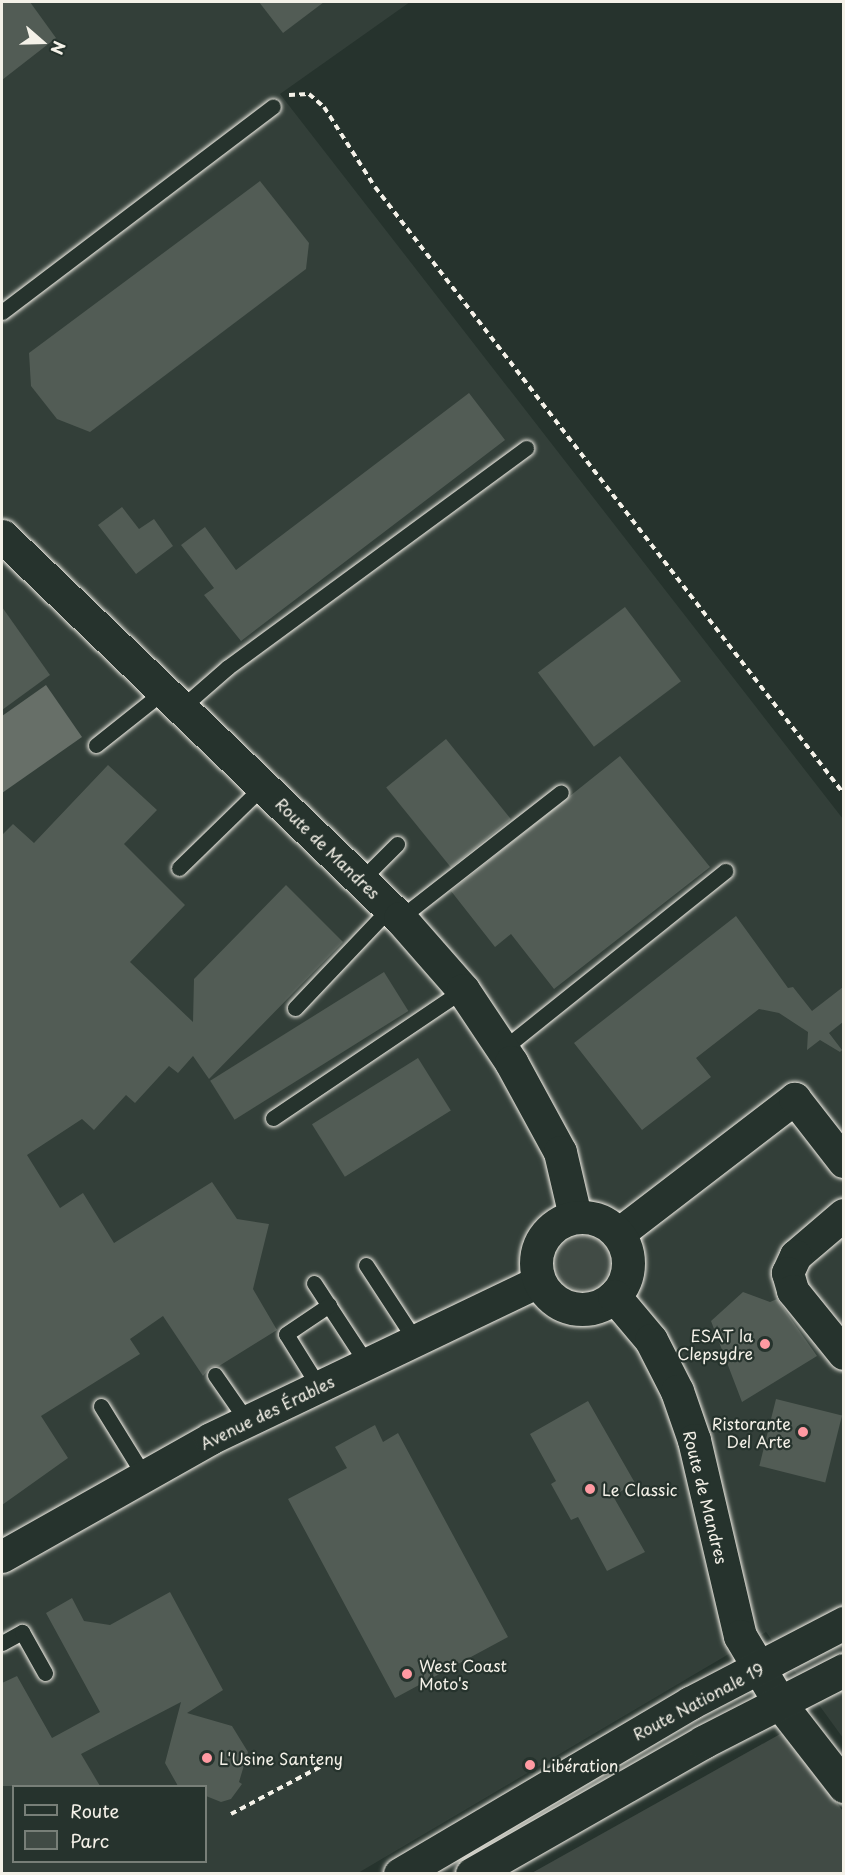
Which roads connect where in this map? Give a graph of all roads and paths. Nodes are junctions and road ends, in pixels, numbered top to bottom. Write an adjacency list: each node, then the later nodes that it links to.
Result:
1 (273, 106): 2 (lane); 9 (path)
2 (2, 312)
3 (526, 448): 5 (lane)
4 (2, 536): 5 (street, Route de Mandres)
5 (173, 700): 6 (lane); 7 (street, Route de Mandres)
6 (96, 745)
7 (263, 786): 11 (lane); 13 (street, Route de Mandres)
8 (561, 792): 14 (lane)
9 (843, 794)
10 (397, 844): 13 (lane)
11 (179, 868)
12 (725, 871): 17 (lane)
13 (361, 880): 14 (street, Route de Mandres)
14 (395, 913): 15 (street, Route de Mandres); 16 (lane)
15 (463, 990): 17 (street, Route de Mandres); 18 (lane)
16 (295, 1008)
17 (503, 1049): 21 (street, Route de Mandres)
18 (273, 1118)
19 (843, 1162): 22 (street)
20 (843, 1215): 29 (street)
21 (575, 1216): 22 (street); 24 (street)
22 (619, 1234): 26 (street)
23 (366, 1265): 28 (lane)
24 (539, 1282): 26 (street); 28 (street, Avenue des Érables)
25 (314, 1283): 27 (lane)
26 (614, 1296): 39 (street, Route de Mandres)
27 (329, 1305): 30 (lane); 32 (lane)
28 (415, 1340): 30 (street, Avenue des Érables)
29 (843, 1354)
30 (366, 1364): 32 (street, Avenue des Érables)
31 (215, 1375): 34 (lane)
32 (319, 1387): 34 (street, Avenue des Érables)
33 (101, 1406): 35 (lane)
34 (247, 1422): 35 (street, Avenue des Érables)
35 (142, 1474): 36 (street, Avenue des Érables)
36 (2, 1557)
37 (843, 1623): 39 (street, Route Nationale 19)
38 (2, 1643): 41 (lane)
39 (756, 1669): 42 (street, Route de Mandres); 46 (street, Route Nationale 19)
40 (843, 1670): 42 (street)
41 (45, 1673)
42 (781, 1705): 44 (street, Route de Mandres); 47 (street)
43 (330, 1761): 45 (path)
44 (843, 1786)
45 (231, 1814)
46 (400, 1874)
47 (472, 1874)

